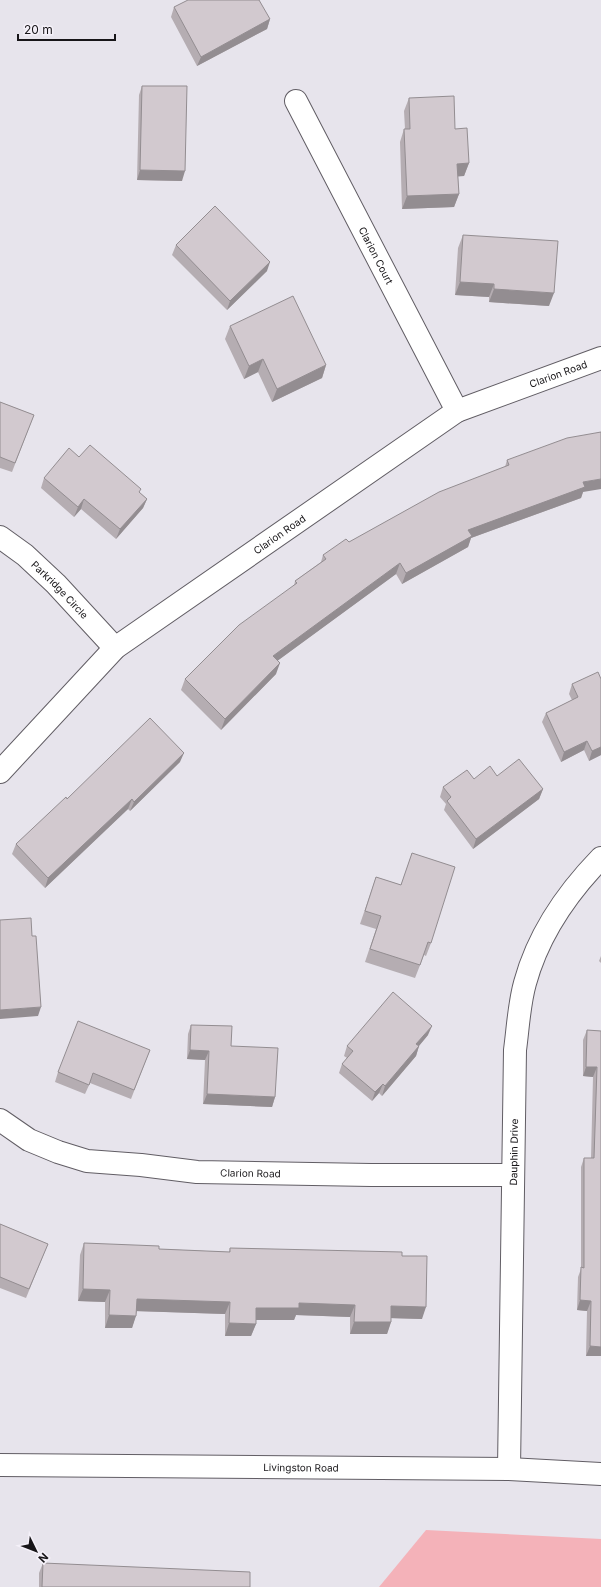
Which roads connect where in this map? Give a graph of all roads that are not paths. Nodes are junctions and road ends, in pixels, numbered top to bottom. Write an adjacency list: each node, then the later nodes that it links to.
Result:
1 (296, 101): 3 (street, Clarion Court)
2 (601, 358): 3 (street, Clarion Road)
3 (458, 410): 5 (street, Clarion Road)
4 (0, 538): 5 (street, Parkridge Circle)
5 (115, 648): 6 (street, Clarion Road)
6 (0, 772)
7 (601, 858): 9 (street, Dauphin Drive)
8 (0, 1120): 9 (street, Clarion Road)
9 (512, 1175): 11 (street, Dauphin Drive)
10 (0, 1465): 11 (street, Livingston Road)
11 (509, 1469): 12 (street, Livingston Road)
12 (601, 1474)

